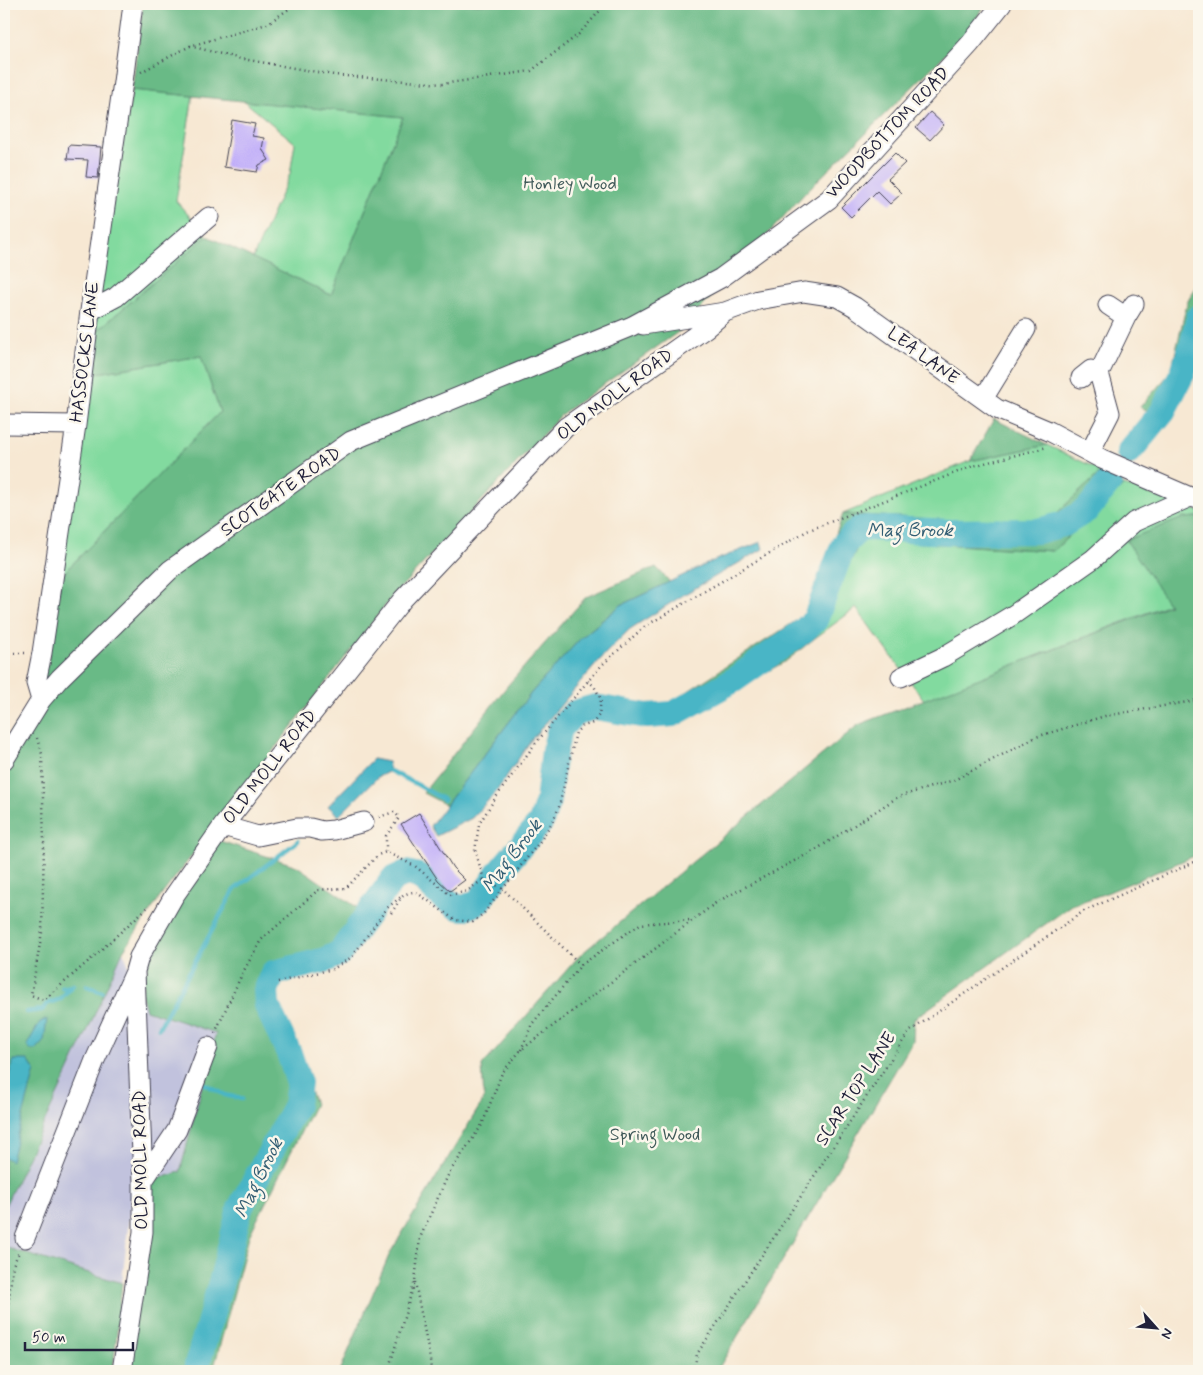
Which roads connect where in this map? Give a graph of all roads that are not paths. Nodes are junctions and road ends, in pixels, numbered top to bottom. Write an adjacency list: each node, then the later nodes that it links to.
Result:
1 (132, 4): 5 (street, HASSOCKS LANE)
2 (1002, 4): 7 (street, WOODBOTTOM ROAD)
3 (209, 217): 5 (street)
4 (1108, 305): 12 (street)
5 (90, 311): 11 (street, HASSOCKS LANE)
6 (725, 312): 7 (street, LEA LANE); 9 (street, LEA LANE); 18 (street, OLD MOLL ROAD)
7 (632, 326): 15 (street, SCOTGATE ROAD)
8 (1026, 329): 9 (street)
9 (983, 399): 12 (street, LEA LANE)
10 (4, 424): 11 (street)
11 (76, 425): 15 (street, HASSOCKS LANE)
12 (1090, 452): 13 (street, LEA LANE)
13 (1195, 498): 14 (street)
14 (902, 677)
15 (41, 700): 16 (street, SCOTGATE ROAD)
16 (4, 760)
17 (364, 822): 18 (street)
18 (223, 826): 19 (street, OLD MOLL ROAD)
19 (135, 970): 21 (street, OLD MOLL ROAD); 22 (street)
20 (208, 1047): 21 (street)
21 (144, 1181): 23 (street, OLD MOLL ROAD)
22 (25, 1238)
23 (122, 1371)

